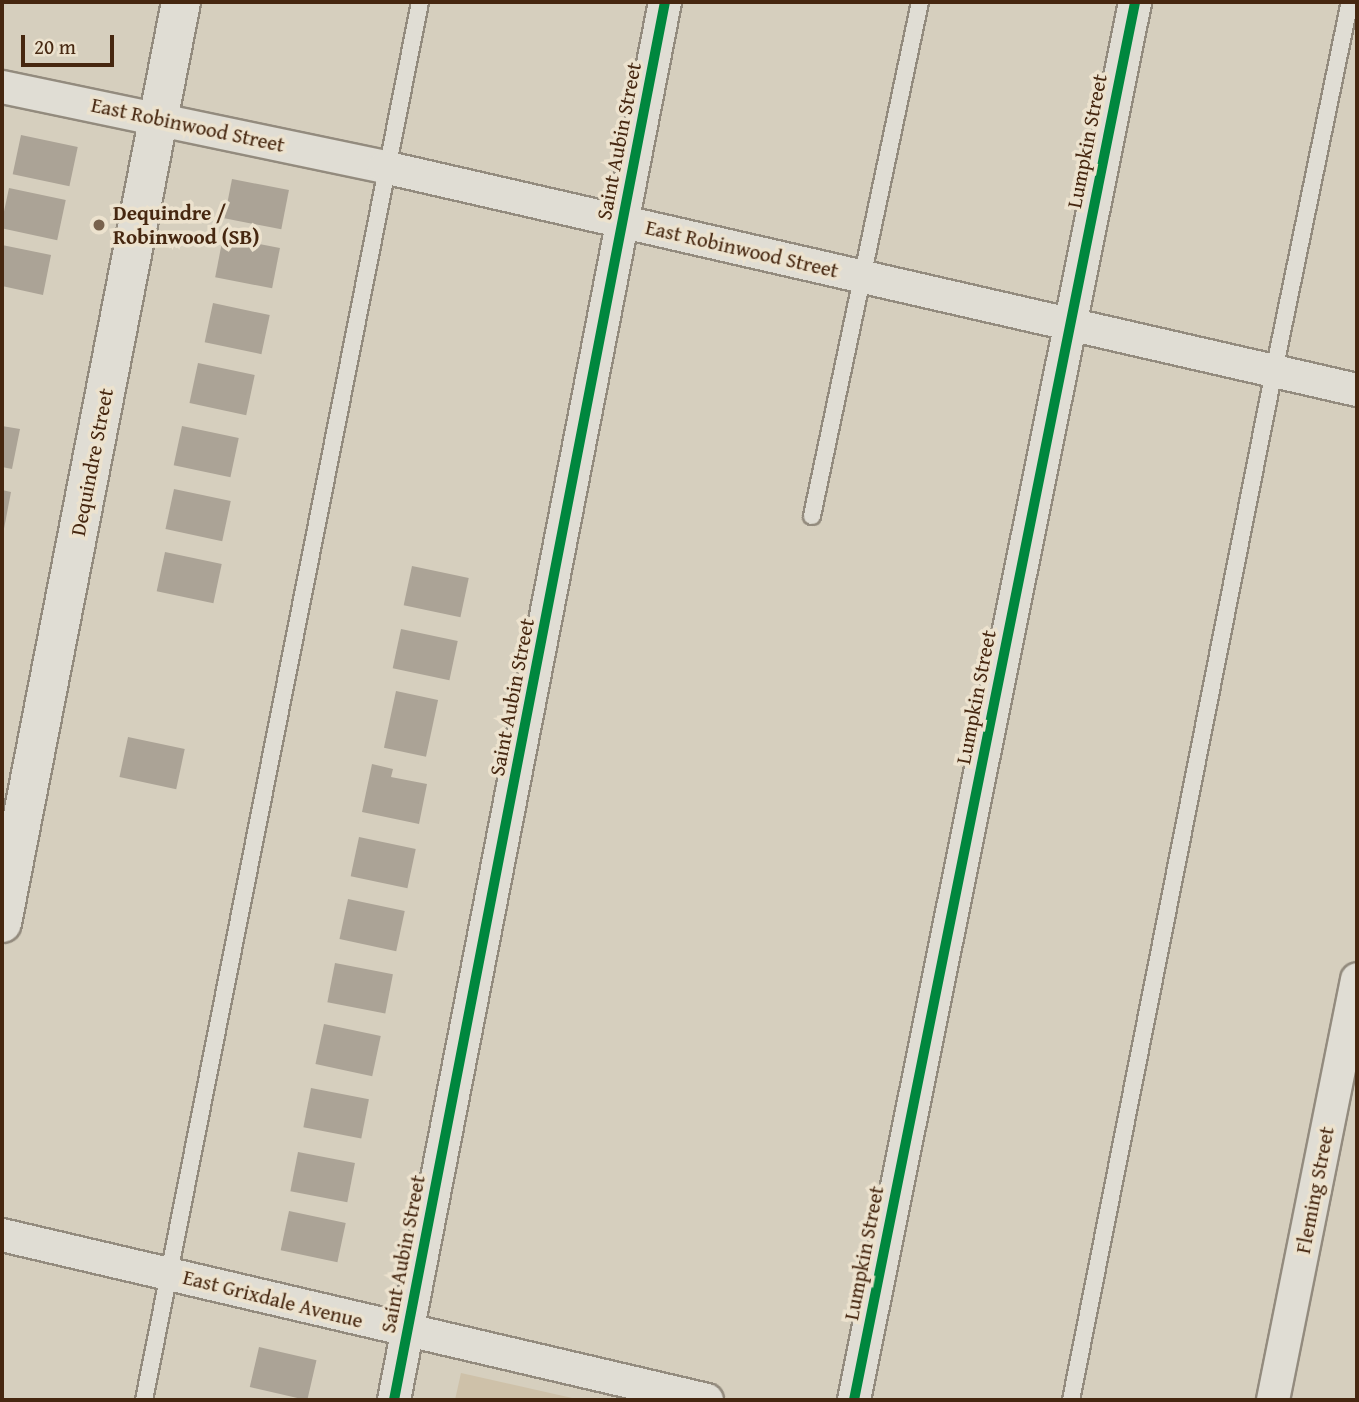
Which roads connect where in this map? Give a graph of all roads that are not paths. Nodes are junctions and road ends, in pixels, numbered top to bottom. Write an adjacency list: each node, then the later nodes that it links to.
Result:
1 (181, 2): 8 (street, Dequindre Street)
2 (420, 2): 9 (lane)
3 (665, 2): 10 (street, Saint Aubin Street)
4 (920, 2): 11 (lane)
5 (1135, 2): 12 (street, Lumpkin Street)
6 (1350, 2): 13 (lane)
7 (2, 87): 8 (street, East Robinwood Street)
8 (159, 117): 9 (street, East Robinwood Street); 16 (street, Dequindre Street)
9 (388, 168): 10 (street, East Robinwood Street); 19 (lane)
10 (624, 222): 11 (street, East Robinwood Street); 20 (street, Saint Aubin Street)
11 (864, 277): 12 (street, East Robinwood Street); 15 (lane)
12 (1070, 324): 13 (street, East Robinwood Street); 24 (street, Lumpkin Street)
13 (1274, 371): 14 (street, East Robinwood Street); 25 (lane)
14 (1357, 390)
15 (812, 516)
16 (2, 923)
17 (1357, 979): 26 (street, Fleming Street)
18 (2, 1235): 19 (street, East Grixdale Avenue)
19 (169, 1274): 20 (street, East Grixdale Avenue); 21 (lane)
20 (408, 1331): 22 (street, Saint Aubin Street); 23 (street, East Grixdale Avenue)
21 (144, 1400)
22 (394, 1400)
23 (707, 1400)
24 (854, 1400)
25 (1071, 1400)
26 (1273, 1400)

